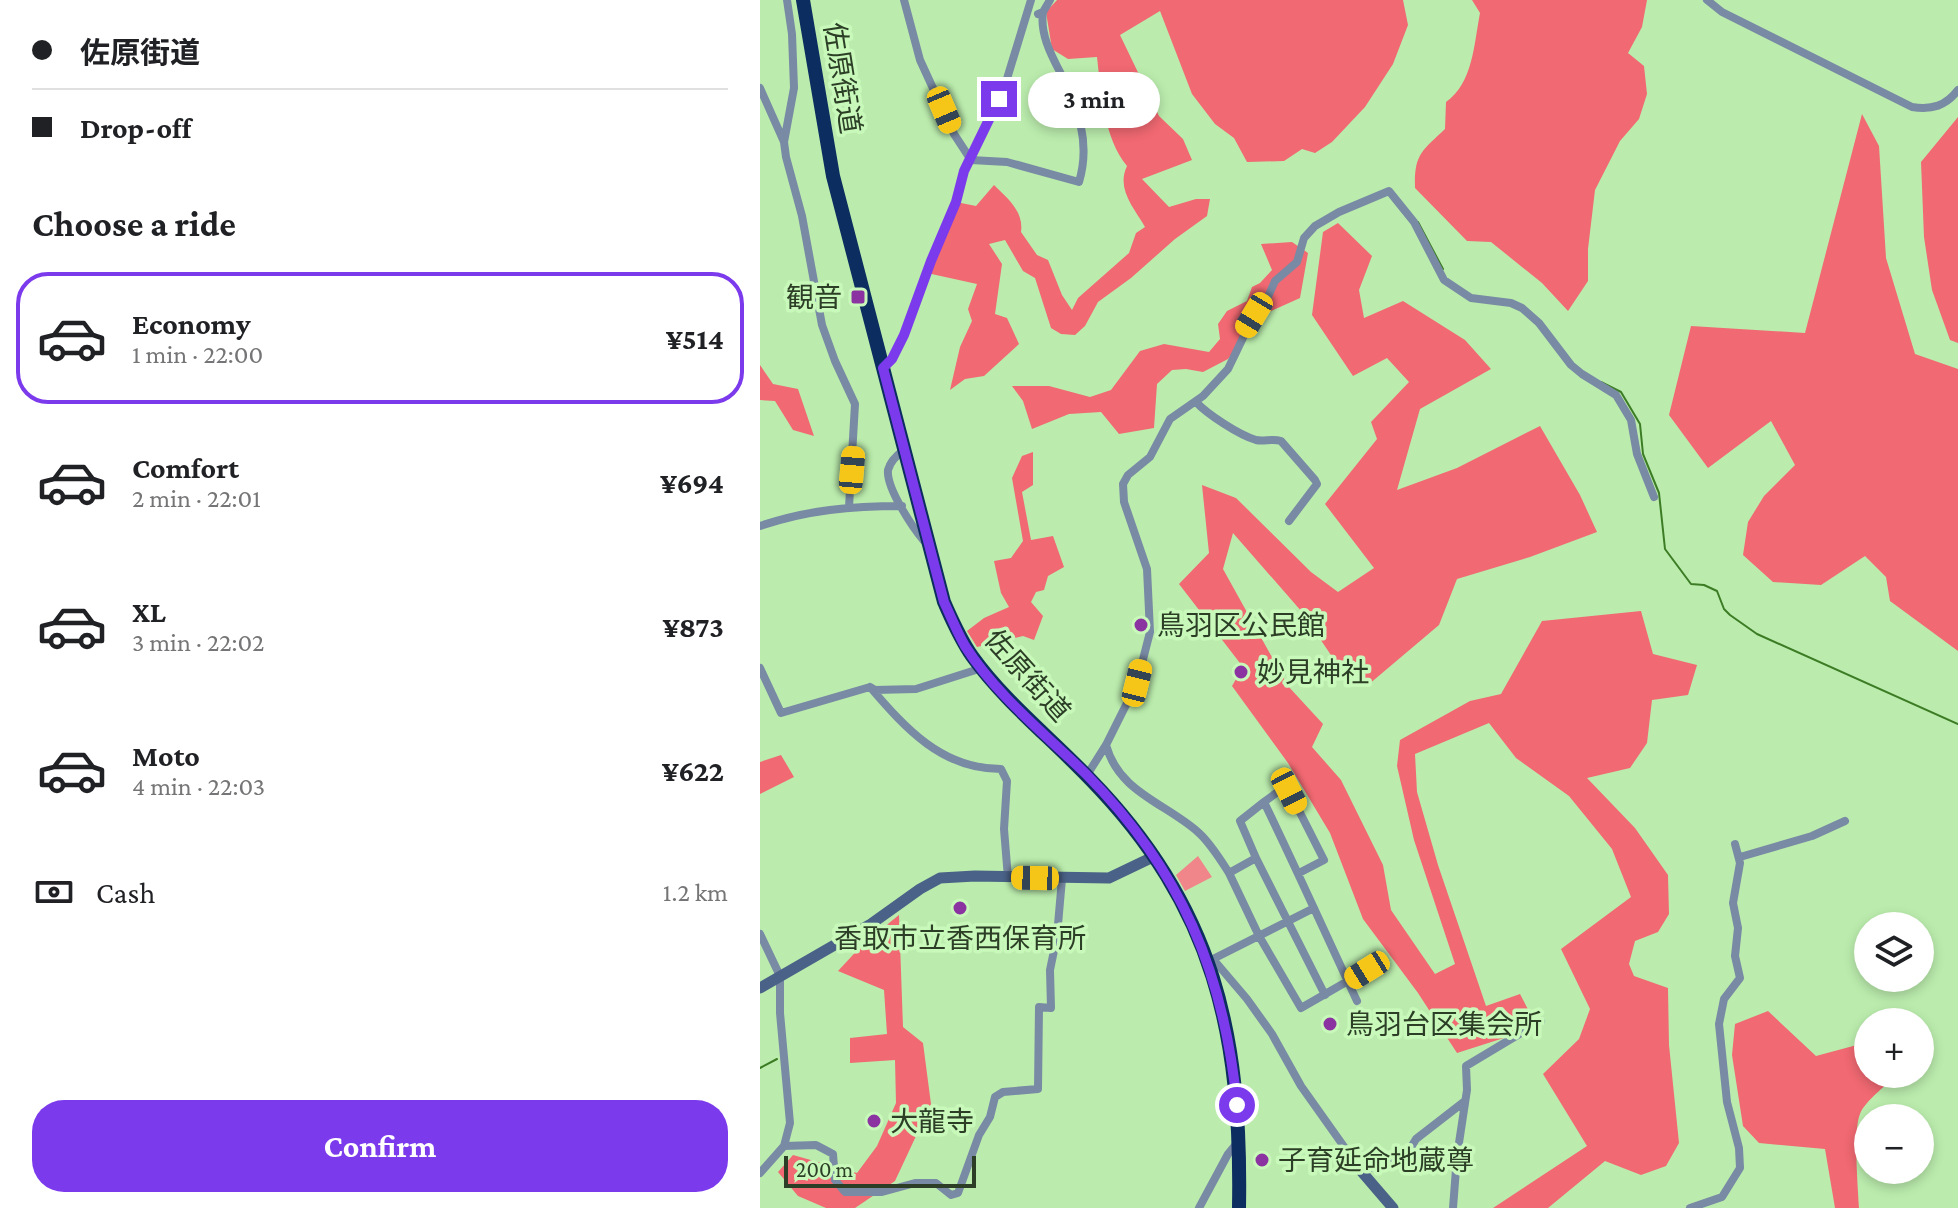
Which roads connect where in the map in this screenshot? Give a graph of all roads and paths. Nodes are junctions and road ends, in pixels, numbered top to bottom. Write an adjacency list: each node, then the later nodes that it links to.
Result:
1 (787, 0): 11 (street)
2 (803, 0): 13 (highway, 佐原街道)
3 (904, 0): 12 (street)
4 (1031, 0): 8 (street)
5 (1050, 0): 7 (street)
6 (1707, 0): 10 (street)
7 (1043, 12): 8 (street); 12 (street)
8 (1028, 15): 12 (street)
9 (760, 88): 11 (street)
10 (1958, 90)
11 (784, 142): 18 (street)
12 (971, 160): 13 (street)
13 (883, 368): 15 (highway, 佐原街道)
14 (1196, 402): 16 (street); 19 (street); 26 (street)
15 (904, 450): 17 (street); 21 (highway, 佐原街道)
16 (1654, 497)
17 (902, 506): 18 (street); 21 (street)
18 (849, 507): 20 (street)
19 (1289, 521)
20 (760, 526)
21 (930, 547): 23 (highway, 佐原街道)
22 (760, 668): 24 (street)
23 (982, 668): 25 (street); 27 (highway, 佐原街道)
24 (764, 685): 25 (street)
25 (870, 687): 36 (street)
26 (1106, 745): 27 (street); 34 (street)
27 (1087, 775): 31 (highway, 佐原街道)
28 (1264, 802): 33 (street); 35 (street); 35 (street)
29 (1845, 821): 32 (street)
30 (1735, 844): 32 (street)
31 (1155, 856): 37 (street); 42 (highway, 佐原街道)
32 (1740, 857): 59 (street)
33 (1256, 858): 34 (street); 39 (street)
34 (1229, 873): 41 (street)
35 (1299, 873): 38 (street)
36 (1008, 878): 37 (street); 44 (street)
37 (1062, 879): 52 (street)
38 (1314, 908): 39 (street); 45 (street)
39 (1287, 922): 41 (street); 47 (street)
40 (760, 934): 44 (street)
41 (1259, 936): 42 (street); 47 (street)
42 (1210, 960): 51 (highway, 佐原街道); 53 (street)
43 (1367, 970): 45 (street)
44 (780, 976): 46 (street); 52 (street)
45 (1348, 982): 47 (street); 48 (street)
46 (760, 988)
47 (1325, 995)
48 (1357, 1001)
49 (1541, 1021): 50 (street)
50 (1465, 1101): 53 (street); 58 (street)
51 (1237, 1142): 55 (street); 56 (highway, 佐原街道)
52 (784, 1146): 54 (street)
53 (1362, 1172): 57 (street)
54 (760, 1173)
55 (1199, 1208)
56 (1239, 1208)
57 (1393, 1208)
58 (1453, 1208)
59 (1690, 1208)

